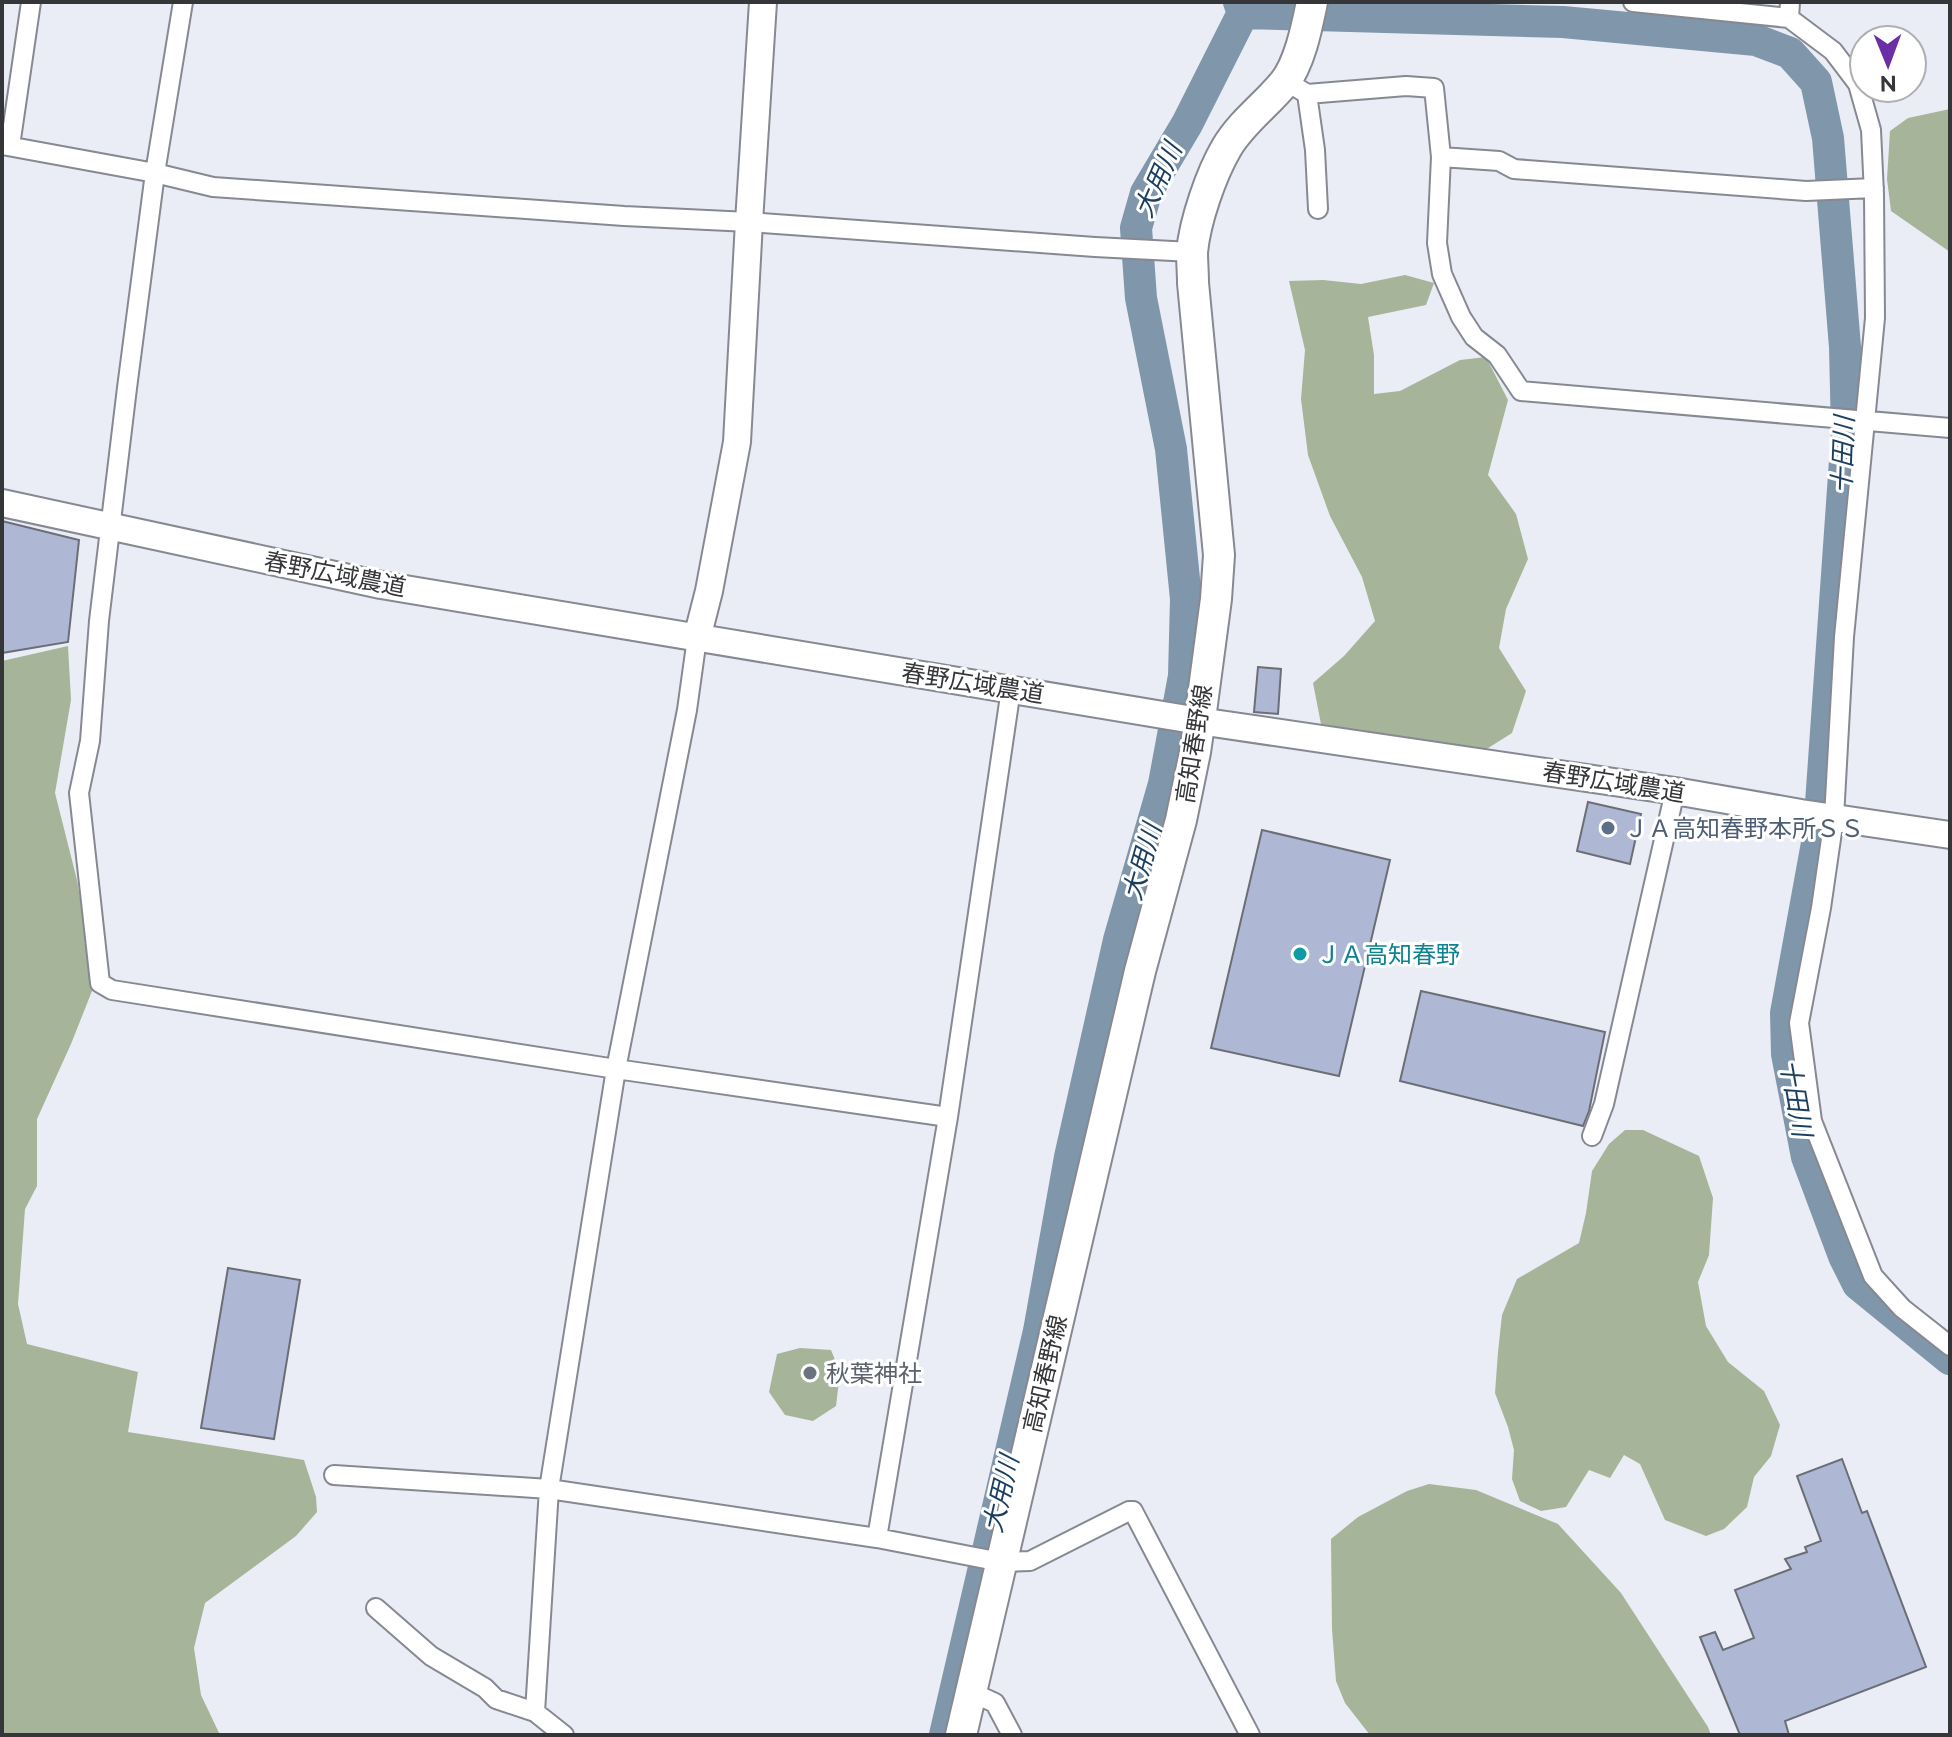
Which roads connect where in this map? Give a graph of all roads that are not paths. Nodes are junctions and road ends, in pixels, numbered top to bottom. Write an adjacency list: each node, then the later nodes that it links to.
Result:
1 (31, 2): 8 (street)
2 (183, 2): 10 (street)
3 (763, 2): 13 (street)
4 (1312, 2): 7 (main road, 高知春野線)
5 (1633, 2): 6 (street)
6 (1790, 10): 11 (street)
7 (1297, 88): 9 (street); 12 (street); 14 (main road, 高知春野線)
8 (6, 145): 10 (street)
9 (1441, 157): 11 (street); 15 (street)
10 (155, 173): 13 (street); 18 (street)
11 (1874, 188): 15 (street)
12 (1318, 209)
13 (749, 222): 14 (street); 19 (street)
14 (1181, 251): 21 (main road, 高知春野線)
15 (1866, 419): 16 (street); 23 (street)
16 (1950, 428)
17 (2, 503): 18 (street, 春野広域農道)
18 (101, 525): 19 (street, 春野広域農道); 25 (street)
19 (697, 638): 20 (street, 春野広域農道); 25 (street)
20 (1011, 689): 21 (street, 春野広域農道); 26 (street)
21 (1199, 721): 22 (street, 春野広域農道); 32 (main road, 高知春野線)
22 (1675, 791): 23 (street, 春野広域農道); 27 (street)
23 (1831, 817): 24 (street, 春野広域農道); 28 (street)
24 (1950, 835)
25 (616, 1069): 26 (street); 30 (street)
26 (948, 1117): 31 (street)
27 (1592, 1136)
28 (1950, 1346)
29 (334, 1475): 30 (street)
30 (549, 1489): 31 (street); 35 (street)
31 (877, 1538): 32 (street)
32 (988, 1560): 34 (main road, 高知春野線); 39 (street)
33 (376, 1608): 35 (street)
34 (971, 1692): 37 (main road, 高知春野線); 38 (street)
35 (535, 1712): 36 (street)
36 (564, 1735)
37 (961, 1735)
38 (1012, 1735)
39 (1250, 1735)

